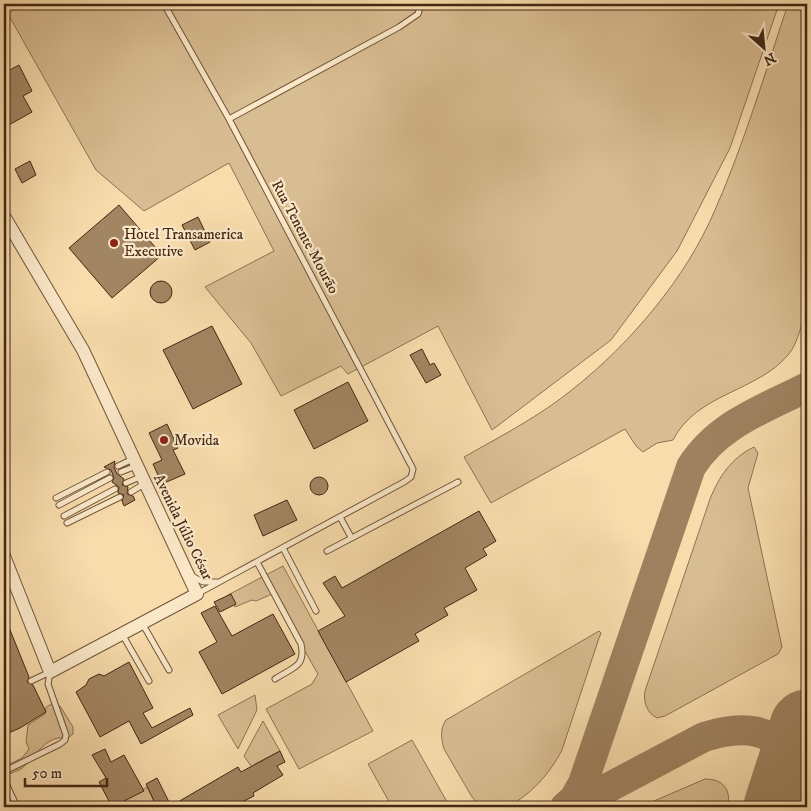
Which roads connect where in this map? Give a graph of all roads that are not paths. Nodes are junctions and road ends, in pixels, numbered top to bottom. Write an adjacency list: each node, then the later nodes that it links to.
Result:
1 (164, 4): 3 (lane, Rua Tenente Mourão)
2 (421, 4): 3 (lane)
3 (228, 119): 18 (lane, Rua Tenente Mourão)
4 (4, 216): 6 (street, Avenida Júlio César)
5 (118, 466): 6 (lane)
6 (139, 471): 8 (lane); 11 (lane); 13 (lane); 25 (street, Avenida Júlio César)
7 (106, 472): 15 (lane)
8 (121, 472)
9 (110, 478): 16 (lane)
10 (458, 482): 20 (lane)
11 (126, 483)
12 (115, 489): 17 (lane)
13 (131, 492)
14 (120, 497): 19 (lane)
15 (56, 498)
16 (59, 505)
17 (64, 516)
18 (340, 517): 20 (lane); 21 (lane)
19 (67, 523)
20 (351, 538): 22 (lane)
21 (283, 548): 24 (lane); 28 (lane)
22 (327, 550)
23 (4, 556): 32 (street)
24 (257, 562): 26 (lane); 33 (lane)
25 (187, 572): 26 (lane); 27 (street, Avenida Júlio César)
26 (220, 582): 27 (lane)
27 (197, 594): 29 (street, Avenida Júlio César)
28 (316, 611)
29 (142, 623): 30 (street, Avenida Júlio César); 31 (lane)
30 (122, 634): 32 (street, Avenida Júlio César); 35 (lane)
31 (169, 670)
32 (50, 672): 34 (lane); 36 (lane)
33 (275, 679)
34 (31, 681)
35 (149, 681)
36 (4, 778): 37 (lane)
37 (17, 807)

